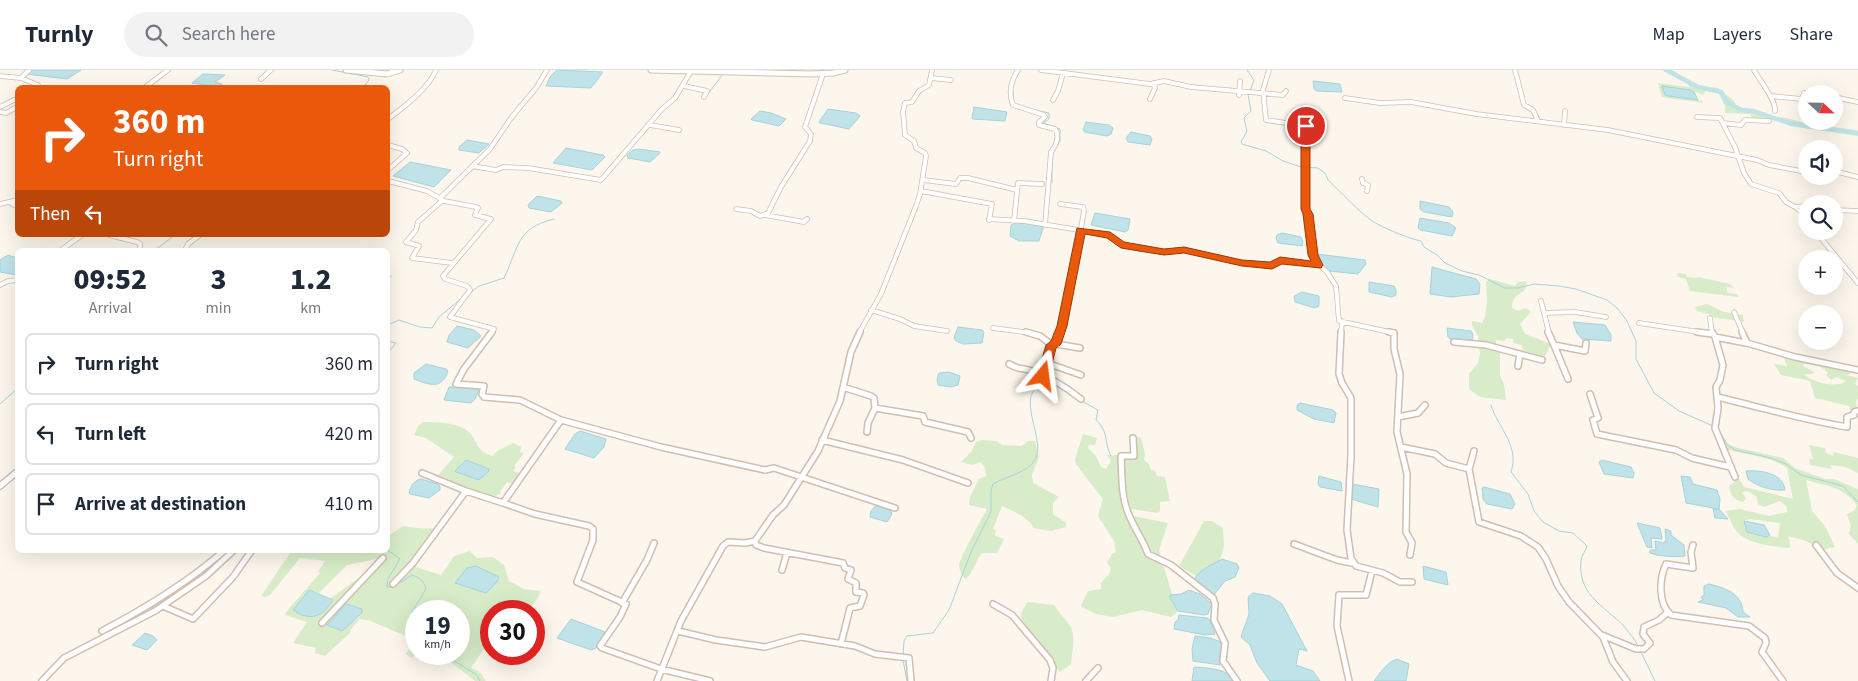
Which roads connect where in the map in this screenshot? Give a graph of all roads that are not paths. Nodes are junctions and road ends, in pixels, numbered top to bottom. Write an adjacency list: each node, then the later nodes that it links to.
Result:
1 (29, 70): 23 (street)
2 (168, 70): 31 (street)
3 (270, 70): 24 (street)
4 (346, 70): 5 (main road)
5 (400, 70)
6 (436, 70): 51 (street)
7 (547, 70): 63 (street)
8 (651, 70): 17 (main road)
9 (845, 70): 20 (main road)
10 (932, 70): 25 (street)
11 (1018, 70): 90 (street)
12 (1042, 70): 19 (street)
13 (1269, 70): 35 (street)
14 (1515, 70): 54 (street)
15 (1754, 70): 38 (street)
16 (1108, 71): 22 (street)
17 (691, 72): 18 (main road); 33 (street)
18 (762, 72): 20 (main road)
19 (1063, 73): 26 (street); 44 (street)
20 (823, 74): 85 (street)
21 (0, 76): 23 (street)
22 (1107, 77): 26 (street); 29 (street)
23 (21, 78): 30 (street)
24 (261, 78)
25 (932, 78): 27 (street); 69 (street)
26 (1102, 78): 32 (street)
27 (951, 80)
28 (1240, 81): 36 (street)
29 (1153, 83): 36 (street); 42 (street)
30 (38, 85)
31 (148, 85)
32 (1100, 85)
33 (684, 86): 37 (street); 57 (street)
34 (1286, 91): 35 (street)
35 (1262, 92): 36 (street); 59 (street)
36 (1239, 93)
37 (704, 96)
38 (1771, 96): 40 (street); 49 (street)
39 (1345, 98): 54 (street)
40 (1798, 98)
41 (1843, 98): 45 (street)
42 (1150, 99)
43 (15, 100): 46 (street)
44 (1053, 100)
45 (1858, 102)
46 (0, 107)
47 (15, 108): 50 (street)
48 (1565, 111): 58 (street)
49 (1775, 111)
50 (0, 112)
51 (390, 117)
52 (1697, 117): 56 (street)
53 (1305, 118): 59 (street)
54 (1538, 121): 58 (street)
55 (1768, 121): 56 (street)
56 (1722, 123): 62 (street)
57 (650, 125): 60 (street); 63 (street)
58 (1564, 125): 62 (street)
59 (1306, 126): 100 (street)
60 (679, 130)
61 (390, 146): 64 (street)
62 (1737, 156): 65 (street); 81 (street)
63 (472, 166): 75 (street)
64 (390, 168)
65 (1798, 170)
66 (1843, 173): 67 (street)
67 (1858, 177)
68 (1362, 179): 74 (street)
69 (923, 180): 72 (street); 73 (street)
70 (390, 182): 75 (street)
71 (1042, 184): 72 (street)
72 (1017, 190): 88 (street)
73 (921, 191): 88 (street); 107 (street)
74 (1368, 191)
75 (441, 199): 99 (street); 99 (street)
76 (15, 201): 77 (street)
77 (11, 203): 78 (street); 80 (street)
78 (0, 204)
79 (1060, 204): 91 (street)
80 (15, 205)
81 (1796, 207)
82 (736, 209): 85 (street)
83 (1843, 210): 84 (street)
84 (1858, 211)
85 (765, 215): 86 (street)
86 (774, 217): 87 (street); 89 (street)
87 (807, 219)
88 (1014, 220): 90 (street)
89 (778, 221)
90 (1045, 225): 91 (street)
91 (1081, 231): 100 (street); 120 (street)
92 (79, 237): 96 (street)
93 (117, 237): 97 (street)
94 (197, 237): 98 (street)
95 (1822, 240): 101 (street)
96 (64, 248)
97 (140, 248)
98 (186, 248)
99 (452, 264): 140 (street)
100 (1318, 265): 112 (street)
101 (1849, 274): 102 (street); 104 (street)
102 (1858, 275)
103 (15, 280): 105 (street)
104 (1858, 283)
105 (0, 285)
106 (1541, 301): 109 (street)
107 (871, 310): 115 (street); 132 (street)
108 (1734, 312): 119 (street)
109 (1544, 313): 110 (street); 121 (street)
110 (1606, 317)
111 (1710, 318): 116 (street)
112 (1342, 321): 139 (street); 169 (street)
113 (1639, 323): 116 (street)
114 (993, 328): 120 (street)
115 (947, 332)
116 (1713, 336): 119 (street); 134 (street)
117 (1454, 342): 123 (street)
118 (1586, 343): 121 (street)
119 (1747, 343): 128 (street)
120 (1054, 345): 122 (street); 125 (street)
121 (1554, 345): 131 (street)
122 (1080, 348)
123 (1520, 354): 124 (street); 127 (street)
124 (1542, 360)
125 (1047, 363): 129 (street); 130 (street)
126 (1009, 364): 130 (street)
127 (1518, 366)
128 (1858, 370)
129 (1081, 375)
130 (1043, 376): 135 (street)
131 (1568, 378)
132 (843, 387): 137 (street); 144 (street)
133 (1590, 394): 147 (street)
134 (1717, 397): 138 (street); 147 (street)
135 (1080, 398)
136 (1425, 405): 139 (street)
137 (875, 408): 141 (street); 142 (street)
138 (1857, 411)
139 (1398, 417): 145 (street)
140 (561, 420): 151 (street); 156 (street)
141 (867, 432)
142 (971, 438)
143 (1133, 438): 192 (street)
144 (822, 440): 151 (street); 153 (street)
145 (1401, 447): 148 (street); 167 (street)
146 (1474, 451): 148 (street)
147 (1730, 467): 152 (street)
148 (1469, 469): 182 (street)
149 (422, 473): 155 (street)
150 (15, 474): 154 (street)
151 (803, 477): 157 (street); 158 (street)
152 (1735, 477)
153 (968, 483)
154 (0, 486)
155 (466, 491): 156 (street); 173 (street)
156 (503, 503): 175 (street)
157 (894, 508)
158 (754, 541): 166 (street); 181 (street)
159 (654, 543): 175 (street)
160 (1294, 544): 169 (street)
161 (1693, 544): 178 (street)
162 (1816, 545): 174 (street)
163 (221, 553): 180 (street)
164 (231, 553): 177 (street)
165 (250, 553): 177 (street)
166 (787, 553): 170 (street); 183 (street)
167 (1410, 556)
168 (383, 558): 179 (street)
169 (1352, 563): 171 (street)
170 (782, 570)
171 (1372, 571): 172 (street); 193 (street)
172 (1412, 582)
173 (393, 584)
174 (1858, 588)
175 (622, 603): 185 (street)
176 (993, 604): 190 (street)
177 (163, 606): 186 (street)
178 (1667, 613): 182 (street); 195 (street)
179 (322, 623)
180 (102, 631)
181 (678, 631): 183 (street); 185 (street)
182 (1601, 635): 194 (street)
183 (841, 644): 189 (street)
184 (1098, 668): 191 (street)
185 (661, 669): 187 (street); 188 (street)
186 (42, 681)
187 (657, 681)
188 (710, 681)
189 (910, 681)
190 (1051, 681)
191 (1086, 681)
192 (1238, 681)
193 (1349, 681)
194 (1627, 681)
195 (1784, 681)

